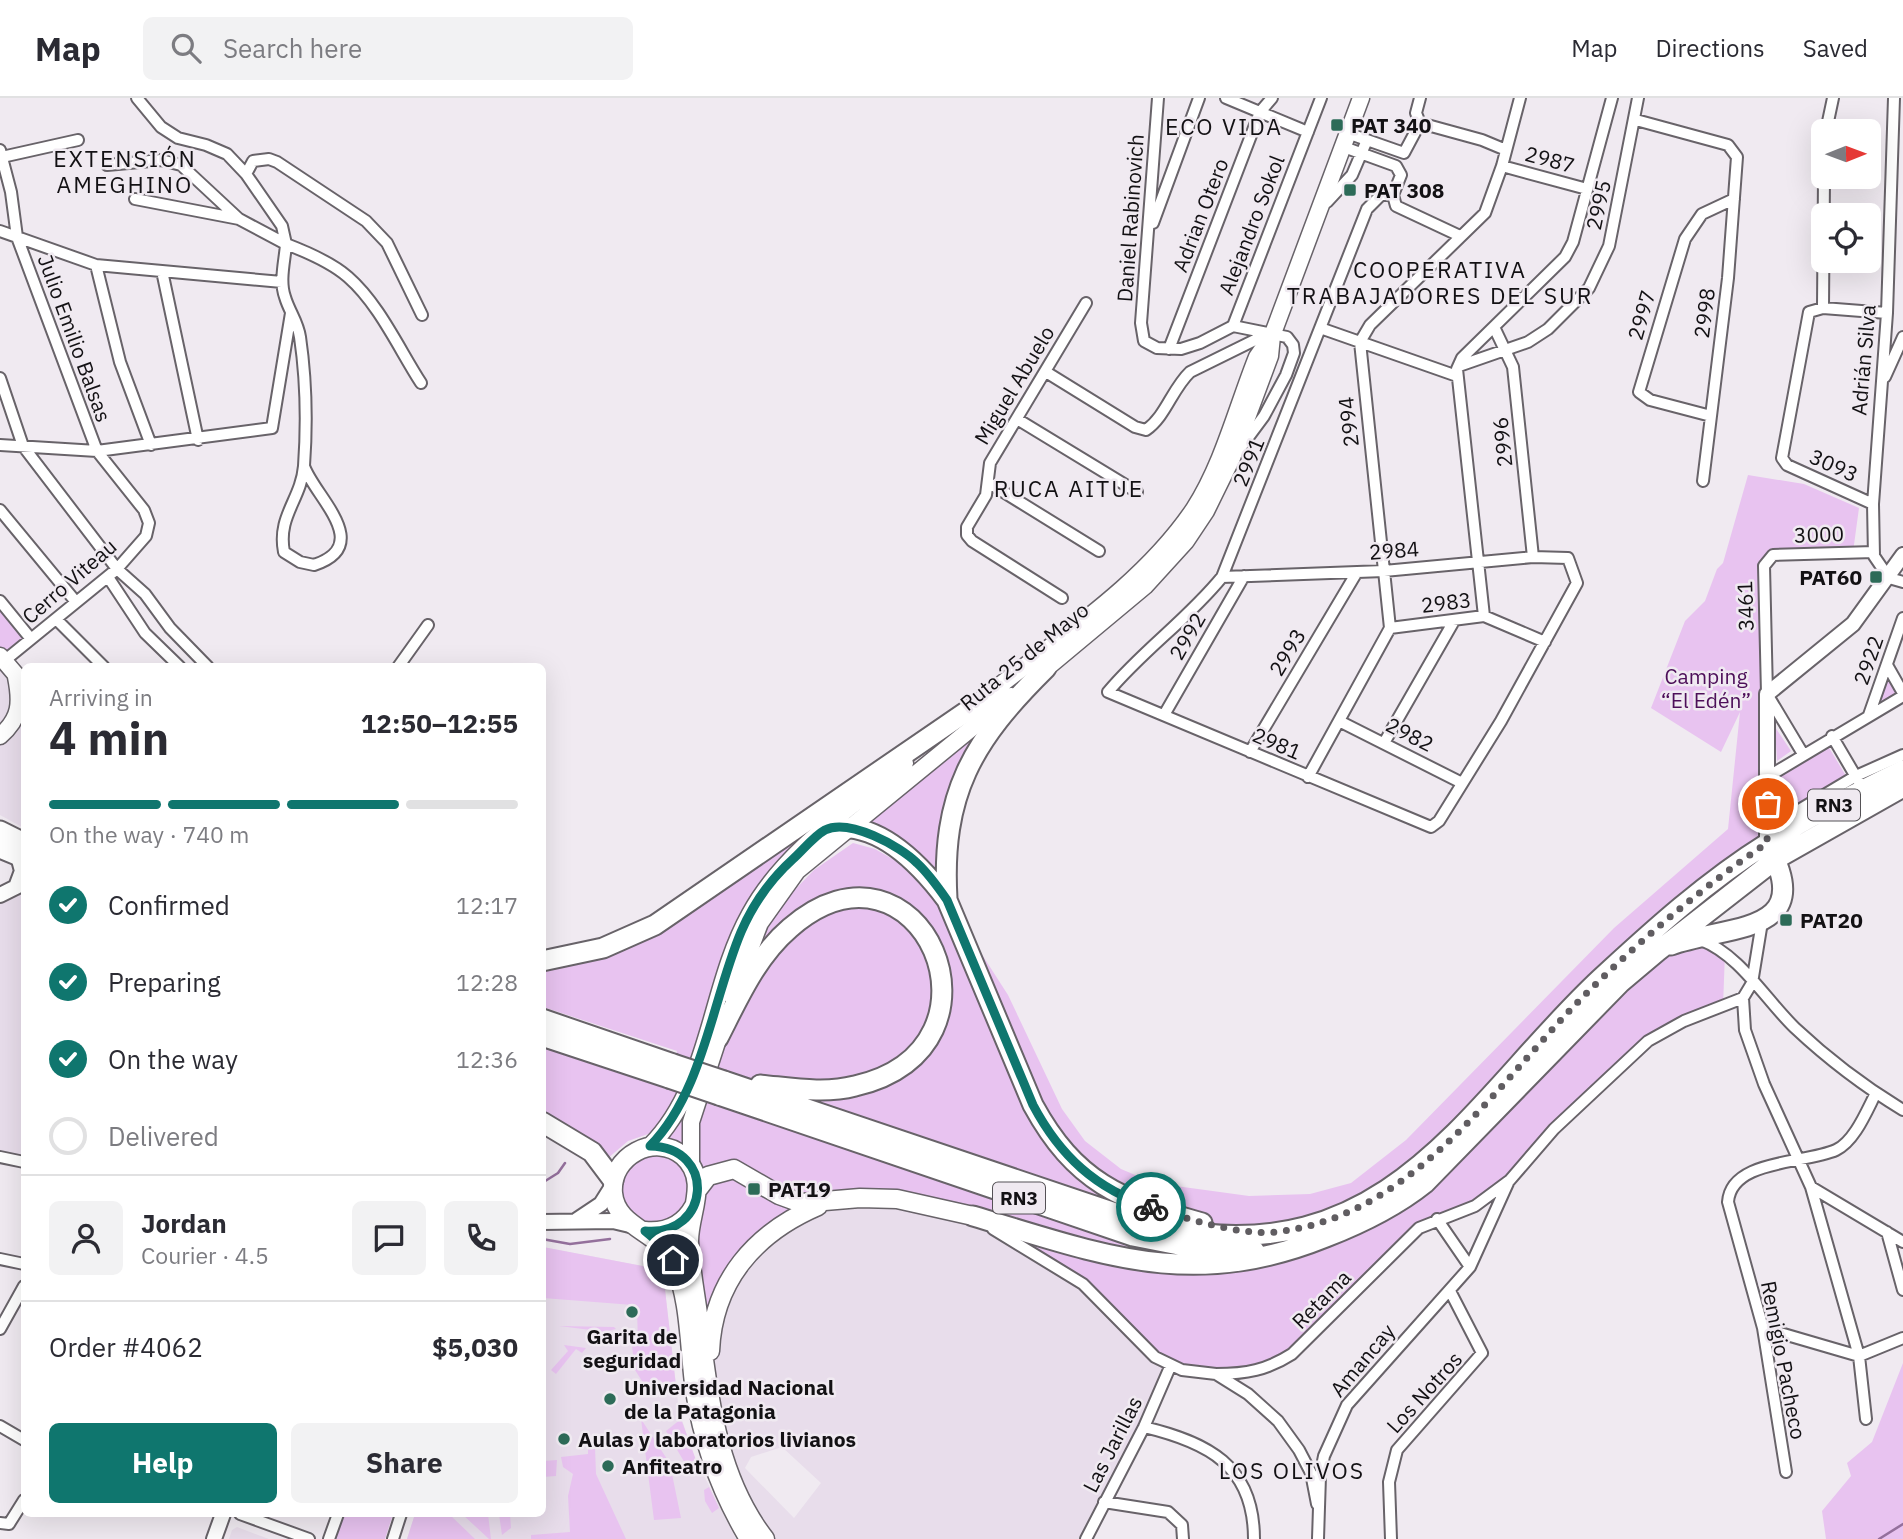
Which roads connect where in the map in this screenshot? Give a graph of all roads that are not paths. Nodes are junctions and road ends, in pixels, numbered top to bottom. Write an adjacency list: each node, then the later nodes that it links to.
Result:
1 (137, 98): 28 (street)
2 (1158, 98): 38 (street, Daniel Rabinovich)
3 (1199, 98): 38 (street)
4 (1226, 98): 14 (street)
5 (1272, 98): 14 (street, Adrian Otero)
6 (1321, 98): 18 (street, Alejandro Sokol)
7 (1361, 98): 20 (main road, Ruta 25 de Mayo)
8 (1420, 98): 17 (street)
9 (1520, 98): 22 (street)
10 (1612, 98): 30 (street, 2995)
11 (1638, 98): 16 (street, 2995)
12 (1833, 98): 15 (street)
13 (1894, 98): 29 (street, Adrián Silva)
14 (1260, 112): 18 (street); 56 (street, Adrian Otero)
15 (1829, 119)
16 (1636, 120): 34 (street, 2998); 57 (street, 2995)
17 (1420, 123): 21 (street); 22 (street, 2987)
18 (1308, 132): 50 (street, Alejandro Sokol)
19 (78, 140): 24 (street)
20 (1344, 140): 21 (street); 23 (street); 37 (main road, Ruta 25 de Mayo)
21 (1367, 141): 23 (street)
22 (1506, 150): 26 (street)
23 (1362, 153): 32 (street); 37 (street)
24 (1, 154): 40 (street, Julio Emilio Balsas)
25 (107, 165): 35 (street)
26 (1502, 166): 30 (street, 2987); 39 (street)
27 (1903, 170): 29 (street)
28 (246, 174): 41 (street); 49 (street)
29 (1892, 184): 48 (street, Adrián Silva)
30 (1587, 189): 51 (street, 2995)
31 (1824, 189): 46 (street)
32 (1393, 195): 39 (street); 52 (street, 2991)
33 (135, 198): 35 (street)
34 (1734, 199): 63 (street, 2998); 63 (street, 2997)
35 (239, 219): 41 (street)
36 (0, 231): 40 (street)
37 (1309, 232): 53 (main road, Ruta 25 de Mayo)
38 (1148, 235): 56 (street, Daniel Rabinovich)
39 (1460, 236): 55 (street)
40 (17, 237): 42 (street); 69 (street, Julio Emilio Balsas)
41 (286, 244): 44 (street); 61 (street)
42 (96, 265): 43 (street); 67 (street)
43 (162, 271): 44 (street); 65 (street)
44 (282, 282): 47 (street)
45 (1086, 303): 59 (street, Miguel Abuelo)
46 (1823, 308): 48 (street); 75 (street, 3093)
47 (292, 313): 65 (street); 71 (street)
48 (1886, 313): 62 (street, Adrián Silva)
49 (422, 315)
50 (1233, 326): 53 (street); 56 (street)
51 (1494, 327): 57 (street, 2996); 58 (street, 2995)
52 (1323, 328): 55 (street); 89 (street, 2991)
53 (1268, 335): 59 (street); 70 (main road, Ruta 25 de Mayo); 70 (street); 113 (main road, Ruta 25 de Mayo)
54 (1903, 337): 62 (street)
55 (1360, 342): 58 (street); 85 (street, 2994)
56 (1169, 349)
57 (1505, 351): 58 (street, 2995); 81 (street, 2996)
58 (1458, 371): 83 (street)
59 (1046, 372): 64 (street, Miguel Abuelo)
60 (0, 378): 68 (street)
61 (421, 383)
62 (1881, 386): 75 (street, Adrián Silva)
63 (1711, 416): 72 (street, 2998)
64 (1017, 419): 73 (street, Miguel Abuelo); 74 (street)
65 (198, 440): 67 (street)
66 (0, 445): 68 (street)
67 (151, 445): 69 (street)
68 (23, 446): 69 (street); 84 (street)
69 (97, 451): 77 (street, Julio Emilio Balsas)
70 (1232, 458): 108 (main road, Ruta 25 de Mayo)
71 (304, 466): 71 (street)
72 (1703, 481)
73 (989, 483): 78 (street); 91 (street, Miguel Abuelo)
74 (1137, 492)
75 (1873, 504): 79 (street, Adrián Silva)
76 (0, 510): 93 (street)
77 (149, 523): 84 (street, Cerro Viteau)
78 (1099, 551)
79 (1874, 552): 82 (street, 3000); 90 (street, Adrián Silva)
80 (1903, 555): 90 (street)
81 (1533, 558): 83 (street, 2984); 101 (street, 2984)
82 (1767, 560): 111 (street, 3461)
83 (1478, 563): 85 (street, 2984); 94 (street)
84 (117, 569): 88 (street, Cerro Viteau); 105 (street)
85 (1384, 571): 86 (street, 2984); 99 (street, 2994)
86 (1357, 572): 87 (street, 2984); 121 (street, 2993)
87 (1244, 576): 89 (street, 2984); 114 (street, 2992)
88 (108, 577): 93 (street, Cerro Viteau); 104 (street)
89 (1222, 577): 110 (street, 2991)
90 (1896, 580): 111 (street)
91 (1062, 598)
92 (0, 601): 100 (street)
93 (76, 602): 95 (street, Cerro Viteau)
94 (1484, 616): 97 (street, 2983); 101 (street, 2983)
95 (55, 618): 100 (street, Cerro Viteau); 103 (street)
96 (1903, 618): 107 (street, 2922)
97 (1454, 621): 99 (street, 2983); 120 (street)
98 (428, 625): 106 (street)
99 (1390, 628): 117 (street)
100 (31, 639): 102 (street, Cerro Viteau)
101 (1545, 642): 127 (street)
102 (2, 658): 109 (main road)
103 (100, 663)
104 (176, 663)
105 (204, 663)
106 (401, 663)
107 (1887, 665): 112 (street); 115 (street, 2922)
108 (1046, 668): 130 (main road, Ruta 25 de Mayo); 137 (highway)
109 (20, 680): 118 (main road)
110 (1108, 692): 114 (street, 2981)
111 (1767, 694): 122 (street); 125 (street)
112 (1903, 694): 115 (street)
113 (976, 705): 131 (main road, Ruta 25 de Mayo); 141 (highway)
114 (1164, 715): 121 (street, 2981)
115 (1869, 715): 119 (street)
116 (21, 717): 118 (main road)
117 (1339, 720): 120 (street, 2982); 126 (street)
118 (5, 731)
119 (1832, 736): 122 (street); 128 (street)
120 (1384, 743): 127 (street, 2982)
121 (1250, 752): 126 (street, 2981)
122 (1802, 754): 125 (street)
123 (1903, 755): 128 (street)
124 (1903, 770): 128 (highway, RN3)
125 (1769, 776): 133 (street)
126 (1308, 777): 127 (street, 2981)
127 (1462, 783)
128 (1860, 783): 133 (highway, RN3)
129 (1903, 787): 133 (highway, RN3)
130 (847, 828): 131 (highway); 137 (highway); 146 (main road, Ruta 25 de Mayo)
131 (824, 830): 152 (main road, Ruta 25 de Mayo)
132 (0, 831): 134 (highway)
133 (1770, 844): 138 (highway); 140 (highway, RN3); 168 (highway, RN3)
134 (17, 851)
135 (20, 885): 136 (street)
136 (0, 895)
137 (947, 900): 168 (highway)
138 (1762, 922): 139 (highway); 142 (street)
139 (1695, 937): 140 (highway); 142 (street)
140 (1658, 951): 169 (highway, RN3)
141 (546, 960)
142 (1752, 983): 143 (street); 149 (street)
143 (1743, 998): 154 (street); 157 (street)
144 (546, 1021): 147 (highway, RN3)
145 (546, 1037): 147 (highway, RN3)
146 (718, 1038): 148 (highway); 156 (main road, Ruta 25 de Mayo)
147 (671, 1071): 148 (highway, RN3, bridge)
148 (722, 1088): 168 (highway, RN3); 169 (highway, RN3)
149 (1876, 1093): 150 (street); 154 (street)
150 (1903, 1108)
151 (546, 1124): 158 (highway)
152 (650, 1146): 156 (main road); 158 (main road, Ruta 25 de Mayo)
153 (0, 1157): 155 (street)
154 (1798, 1158): 159 (street); 177 (street, Remigio Pacheco)
155 (21, 1161)
156 (691, 1165): 160 (main road)
157 (1510, 1180): 163 (street, Retama); 173 (street, Amancay)
158 (613, 1182): 164 (street); 166 (main road)
159 (1811, 1186): 167 (street); 180 (street)
160 (697, 1196): 161 (main road); 166 (main road); 183 (main road)
161 (828, 1202): 162 (main road); 183 (main road)
162 (973, 1216): 169 (highway); 181 (street)
163 (1437, 1219): 173 (street); 182 (street, Retama)
164 (576, 1221): 165 (street); 166 (street)
165 (546, 1222)
166 (639, 1228): 201 (main road)
167 (1887, 1232): 170 (street); 174 (street)
168 (1272, 1233)
169 (1326, 1237)
170 (1903, 1242)
171 (0, 1259): 172 (street)
172 (21, 1263)
173 (1470, 1267): 175 (street, Amancay)
174 (1903, 1290)
175 (1450, 1291): 191 (street, Amancay); 207 (street, Los Notros)
176 (21, 1300): 178 (street)
177 (1763, 1328): 180 (street); 188 (street, Remigio Pacheco)
178 (0, 1329)
179 (1903, 1338): 180 (street)
180 (1859, 1356): 184 (street)
181 (1170, 1367): 182 (street); 186 (street, Las Jarillas)
182 (1216, 1374): 191 (street)
183 (711, 1410): 202 (main road)
184 (1866, 1419)
185 (0, 1426): 187 (street)
186 (1144, 1427): 189 (street, Las Jarillas); 205 (street)
187 (21, 1438)
188 (1786, 1472)
189 (1104, 1502): 203 (street, Las Jarillas); 204 (street)
190 (21, 1504): 196 (street)
191 (1317, 1504): 206 (street, Amancay)
192 (222, 1517): 197 (street)
193 (248, 1517): 198 (street)
194 (337, 1517): 199 (street)
195 (400, 1517): 200 (street)
196 (5, 1523)
197 (214, 1539)
198 (309, 1539)
199 (329, 1539)
200 (393, 1539)
201 (749, 1539)
202 (765, 1539)
203 (1086, 1539)
204 (1183, 1539)
205 (1254, 1539)
206 (1318, 1539)
207 (1391, 1539)

